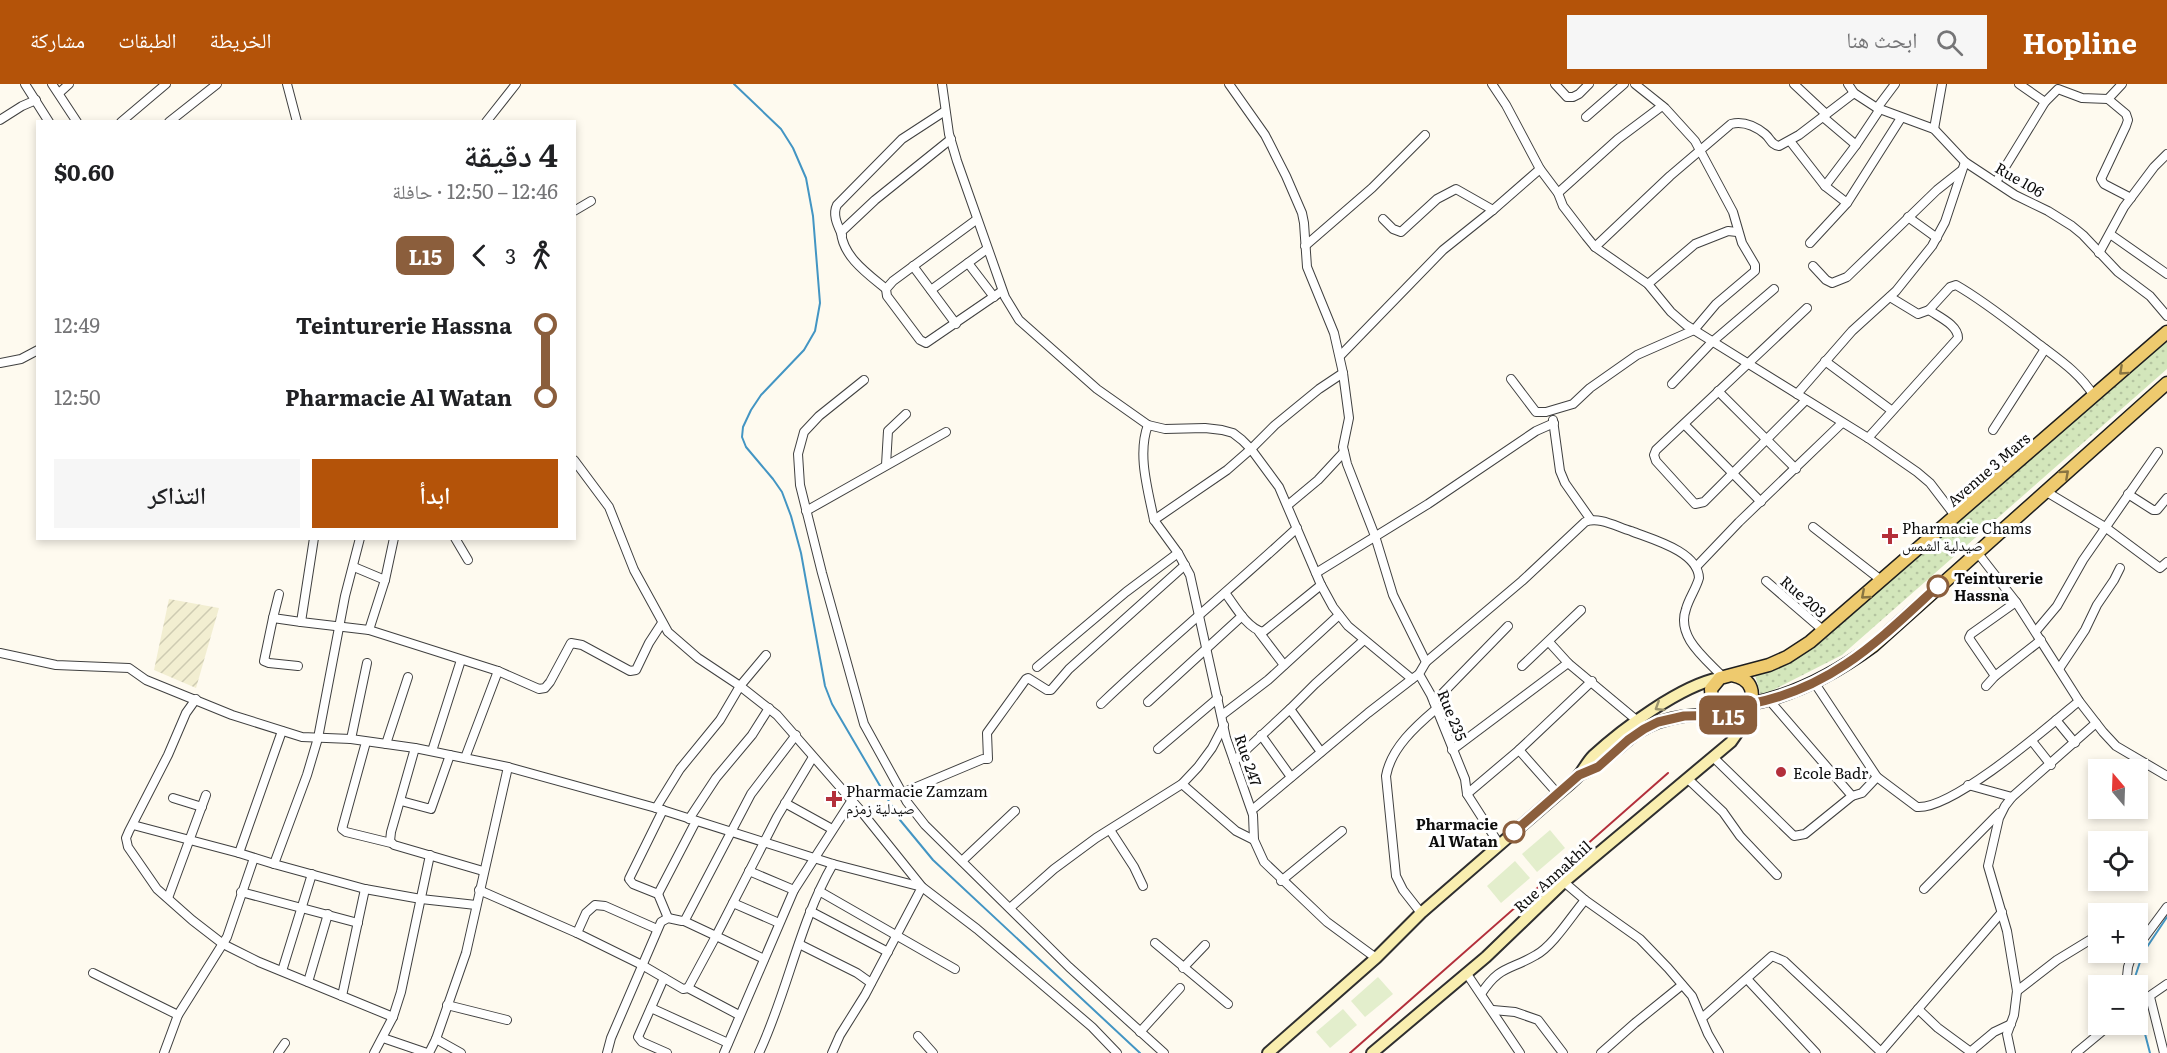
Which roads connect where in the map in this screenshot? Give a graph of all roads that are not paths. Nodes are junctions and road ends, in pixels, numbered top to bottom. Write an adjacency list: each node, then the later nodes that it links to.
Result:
1 (25, 84): 24 (street)
2 (52, 84): 21 (street)
3 (69, 84): 21 (street)
4 (166, 84): 35 (street)
5 (216, 84): 36 (street)
6 (287, 84): 37 (street)
7 (516, 84): 38 (street)
8 (942, 84): 28 (street)
9 (1229, 84): 65 (street)
10 (1492, 84): 47 (street)
11 (1555, 84): 12 (street)
12 (1589, 84)
13 (1624, 84): 30 (street)
14 (1635, 84): 26 (street)
15 (1794, 84): 29 (street)
16 (1848, 84): 22 (street, Rue 106)
17 (1895, 84): 27 (street)
18 (1942, 84): 39 (street)
19 (2019, 84): 25 (street)
20 (2122, 84): 23 (street)
21 (59, 93): 34 (street)
22 (1854, 93): 27 (street, Rue 106); 29 (street)
23 (2108, 99): 25 (street); 52 (street)
24 (36, 100): 32 (street); 33 (street)
25 (2045, 102): 49 (street)
26 (1662, 106): 44 (street); 51 (street)
27 (1879, 108): 31 (street, Rue 106); 43 (street)
28 (945, 111): 41 (street); 62 (street)
29 (1824, 115): 42 (street); 43 (street)
30 (1586, 117)
31 (1901, 118): 39 (street, Rue 106); 54 (street)
32 (0, 120)
33 (48, 120)
34 (75, 120)
35 (123, 120)
36 (171, 120)
37 (296, 120)
38 (488, 120)
39 (1934, 129): 46 (street, Rue 106)
40 (1425, 135): 65 (street)
41 (951, 140): 59 (street); 62 (street)
42 (1790, 141): 44 (street); 50 (street)
43 (1856, 145): 50 (street)
44 (1701, 150): 60 (street); 66 (street)
45 (2167, 154): 52 (street)
46 (1965, 162): 48 (street); 49 (street, Rue 106)
47 (1540, 169): 51 (street); 56 (street)
48 (1962, 171): 57 (street); 63 (street)
49 (1996, 182): 68 (street, Rue 106)
50 (1825, 186): 54 (street)
51 (1558, 193): 66 (street)
52 (2131, 198): 61 (street)
53 (591, 201): 55 (street)
54 (1847, 203): 64 (street)
55 (576, 210)
56 (1493, 210): 58 (street); 89 (street)
57 (1908, 217): 63 (street); 71 (street)
58 (1383, 219)
59 (976, 220): 67 (street); 70 (street)
60 (1737, 232): 73 (street); 84 (street)
61 (2110, 234): 68 (street); 72 (street)
62 (842, 235): 74 (street)
63 (1937, 238): 79 (street)
64 (1810, 243)
65 (1305, 246): 89 (street)
66 (1595, 247): 73 (street)
67 (987, 249): 69 (street); 77 (street)
68 (2099, 253): 82 (street, Rue 106)
69 (968, 263): 76 (street); 78 (street)
70 (913, 266): 74 (street); 76 (street)
71 (1813, 266)
72 (2167, 274)
73 (1647, 284): 84 (street)
74 (886, 289): 83 (street)
75 (1774, 289): 86 (street)
76 (931, 290): 83 (street)
77 (1002, 291): 78 (street); 107 (street)
78 (994, 297): 83 (street)
79 (1890, 297): 81 (street); 90 (street)
80 (1807, 308): 92 (street)
81 (1929, 310): 87 (street); 103 (street)
82 (2167, 316)
83 (956, 324)
84 (1694, 330): 86 (street); 102 (street)
85 (2167, 332): 100 (main road, Avenue 3 Mars, one-way to 100)
86 (1712, 342): 92 (street); 97 (street)
87 (2044, 349): 100 (street); 109 (street)
88 (36, 352): 91 (street)
89 (1340, 356): 93 (street)
90 (1826, 361): 99 (street); 103 (street)
91 (0, 363)
92 (1747, 363): 98 (street); 99 (street)
93 (1343, 373): 113 (street); 114 (street)
94 (1511, 379): 102 (street)
95 (864, 380): 125 (street)
96 (2167, 383): 120 (main road, one-way to 96)
97 (1672, 384)
98 (1718, 392): 108 (street); 112 (street)
99 (1797, 394): 101 (street)
100 (2094, 396): 126 (main road, Avenue 3 Mars)
101 (1806, 400): 106 (street); 112 (street)
102 (1553, 410): 105 (street)
103 (1891, 410): 111 (street)
104 (906, 414): 117 (street)
105 (1554, 423): 128 (street); 132 (street)
106 (1842, 423): 111 (street); 118 (street)
107 (1148, 425): 113 (street); 127 (street)
108 (1685, 425): 119 (street); 119 (street)
109 (1993, 430)
110 (946, 432): 117 (street)
111 (1868, 438): 126 (street)
112 (1766, 441): 118 (street); 119 (street)
113 (1251, 449): 124 (street); 127 (street)
114 (1344, 452): 124 (street); 132 (street)
115 (2158, 452): 121 (street)
116 (576, 463): 159 (street)
117 (886, 465): 125 (street)
118 (1796, 469): 123 (street)
119 (1733, 474): 123 (street)
120 (2045, 491): 130 (street); 137 (main road)
121 (2128, 494): 122 (street); 130 (street)
122 (2167, 498)
123 (1761, 502): 143 (street)
124 (1288, 505): 131 (street)
125 (806, 511): 235 (street)
126 (1956, 516): 147 (main road, Avenue 3 Mars)
127 (1154, 520): 138 (street, Rue 247)
128 (1591, 520): 143 (street); 173 (street)
129 (1813, 527): 147 (street)
130 (2105, 527): 140 (street); 164 (street)
131 (1297, 528): 145 (street); 151 (street)
132 (1375, 536): 145 (street); 173 (street)
133 (314, 540): 158 (street)
134 (360, 540): 142 (street)
135 (394, 540): 146 (street)
136 (456, 540): 139 (street)
137 (1977, 552): 152 (street); 187 (main road)
138 (1178, 553): 141 (street, Rue 247); 179 (street)
139 (468, 560)
140 (2167, 562)
141 (1185, 566): 155 (street, Rue 247); 235 (street)
142 (354, 567): 146 (street); 161 (street)
143 (1696, 567): 185 (street)
144 (2120, 568): 180 (street)
145 (1316, 573): 149 (street)
146 (385, 580): 162 (street)
147 (1881, 580): 163 (main road, Avenue 3 Mars, one-way to 163)
148 (1766, 581): 163 (street, Rue 203)
149 (1321, 585): 154 (street); 165 (street)
150 (279, 594): 157 (street)
151 (1226, 594): 155 (street); 156 (street)
152 (2016, 602): 164 (street); 183 (street)
153 (1581, 610): 168 (street)
154 (1339, 615): 166 (street); 176 (street)
155 (1200, 616): 169 (street, Rue 247); 196 (street)
156 (1242, 616): 165 (street); 169 (street)
157 (273, 618): 158 (street); 177 (street)
158 (301, 622): 161 (street)
159 (662, 623): 181 (street); 188 (street)
160 (1508, 626): 197 (street)
161 (338, 627): 162 (street); 210 (street)
162 (369, 630): 172 (street)
163 (1824, 631): 185 (main road, Avenue 3 Mars)
164 (2036, 631): 167 (street)
165 (1259, 632): 176 (street)
166 (1364, 640): 182 (street); 199 (street)
167 (2041, 640): 180 (street); 183 (street)
168 (1548, 642): 175 (street); 178 (street)
169 (1206, 648): 190 (street, Rue 247); 194 (street)
170 (0, 653): 191 (street)
171 (766, 655): 188 (street)
172 (462, 660): 181 (street); 220 (street)
173 (1426, 662): 182 (street)
174 (367, 663): 211 (street)
175 (1568, 663): 186 (street); 218 (street)
176 (1284, 665): 201 (street)
177 (298, 666)
178 (1521, 666)
179 (1037, 667)
180 (2059, 669): 193 (street)
181 (498, 671): 225 (street)
182 (1416, 676): 197 (street, Rue 235); 221 (street)
183 (1995, 676): 189 (street)
184 (408, 677): 215 (street)
185 (1725, 677): 195 (main road); 200 (main road); 205 (main road, one-way to 205)
186 (1592, 681): 205 (street); 219 (street)
187 (1814, 682): 192 (main road); 231 (street)
188 (740, 686): 198 (street); 247 (street)
189 (1986, 686)
190 (1218, 698): 201 (street, Rue 247); 217 (street)
191 (196, 699): 207 (street); 251 (street)
192 (1769, 700): 195 (main road); 239 (street)
193 (2079, 701): 203 (street); 204 (street)
194 (1148, 702)
195 (1750, 704): 202 (main road)
196 (1101, 705)
197 (1435, 705): 218 (street, Rue 235); 293 (street)
198 (769, 708): 208 (street); 250 (street)
199 (1290, 709): 209 (street); 221 (street)
200 (1721, 714): 202 (main road); 205 (main road)
201 (1222, 715): 206 (street, Rue 247)
202 (1738, 715): 224 (main road, Rue Annakhil)
203 (2056, 720): 212 (street); 214 (street)
204 (2096, 723): 214 (street); 229 (street)
205 (1641, 724): 237 (main road)
206 (1224, 725): 226 (street, Rue 247); 233 (street)
207 (282, 731): 210 (street); 261 (street)
208 (796, 735): 223 (street); 255 (street)
209 (1261, 735): 226 (street); 230 (street)
210 (318, 738): 211 (street); 266 (street)
211 (351, 739): 213 (street)
212 (2032, 741): 227 (street); 234 (street)
213 (366, 742): 215 (street); 259 (street)
214 (2075, 743): 227 (street)
215 (386, 744): 216 (street)
216 (415, 748): 220 (street); 243 (street)
217 (1158, 749)
218 (1452, 750): 236 (street, Rue 235)
219 (1519, 750): 236 (street); 237 (street)
220 (432, 751): 222 (street)
221 (1321, 752): 230 (street)
222 (450, 754): 225 (street); 243 (street)
223 (813, 757): 242 (street); 244 (street)
224 (1713, 757): 232 (main road, Rue Annakhil); 239 (street)
225 (465, 758): 228 (street)
226 (1234, 760): 248 (street, Rue 247)
227 (2051, 765): 240 (street)
228 (508, 767): 247 (street); 269 (street)
229 (2167, 776)
230 (1291, 777): 248 (street)
231 (1877, 777): 234 (street); 239 (street)
232 (1688, 779): 271 (street); 273 (main road, Rue Annakhil)
233 (1182, 784): 253 (street); 257 (street)
234 (1968, 784): 240 (street)
235 (902, 793): 265 (street)
236 (1467, 794): 260 (street, Rue 235)
237 (1558, 794): 260 (main road)
238 (206, 795): 246 (street)
239 (1852, 796)
240 (2012, 797): 245 (street)
241 (173, 798): 246 (street)
242 (852, 800): 252 (street); 275 (street)
243 (400, 801): 259 (street)
244 (785, 803): 252 (street); 258 (street)
245 (2005, 806): 277 (street); 292 (street)
246 (202, 807): 256 (street)
247 (659, 809): 250 (street); 282 (street)
248 (1252, 810): 257 (street, Rue 247)
249 (1015, 811): 265 (street)
250 (692, 820): 255 (street); 282 (street)
251 (133, 825): 256 (street); 283 (street)
252 (832, 829): 263 (street)
253 (1110, 830): 274 (street); 290 (street)
254 (1342, 831): 272 (street)
255 (730, 832): 258 (street); 296 (street)
256 (190, 840): 261 (street); 283 (street)
257 (1254, 840): 272 (street, Rue 247)
258 (763, 842): 263 (street); 268 (street)
259 (391, 843): 262 (street)
260 (1499, 844): 293 (main road)
261 (239, 853): 264 (street)
262 (430, 855): 269 (street); 284 (street)
263 (813, 857): 267 (street); 279 (street)
264 (254, 858): 266 (street); 281 (street)
265 (962, 861): 290 (street)
266 (274, 864): 270 (street)
267 (833, 864): 275 (street); 280 (street)
268 (749, 871): 279 (street); 286 (street)
269 (483, 872): 278 (street)
270 (312, 874): 276 (street); 289 (street)
271 (1777, 875)
272 (1281, 881): 310 (street, Rue 247)
273 (1564, 882): 285 (street); 317 (main road, Rue Annakhil)
274 (1143, 886)
275 (922, 887): 303 (street); 362 (street)
276 (365, 889): 284 (street); 297 (street)
277 (1924, 889)
278 (479, 890): 287 (street); 301 (street)
279 (794, 890): 298 (street)
280 (819, 891): 291 (street); 303 (street)
281 (241, 892): 289 (street); 306 (street)
282 (658, 894): 295 (street)
283 (168, 898): 306 (street)
284 (422, 899): 287 (street); 338 (street)
285 (1585, 900): 323 (street); 327 (street)
286 (733, 903): 298 (street); 302 (street)
287 (476, 905): 332 (street)
288 (2167, 906): 299 (street)
289 (302, 908): 294 (street); 315 (street)
290 (1010, 908): 342 (street)
291 (810, 911): 307 (street); 309 (street)
292 (2002, 912): 326 (street); 334 (street)
293 (1421, 913): 310 (main road)
294 (328, 914): 297 (street); 320 (street)
295 (668, 918): 296 (street); 300 (street)
296 (684, 921): 302 (street)
297 (358, 923): 328 (street)
298 (779, 923): 311 (street)
299 (2148, 928)
300 (657, 929): 301 (street); 312 (street)
301 (577, 933): 312 (street)
302 (716, 936): 311 (street); 324 (street)
303 (897, 936): 309 (street); 314 (street)
304 (2088, 941): 326 (street)
305 (1155, 943): 313 (street)
306 (223, 944): 315 (street); 336 (street)
307 (799, 944): 321 (street); 359 (street)
308 (1205, 945): 313 (street)
309 (888, 952): 321 (street)
310 (1376, 958): 364 (main road)
311 (764, 959): 337 (street)
312 (642, 965): 318 (street); 356 (street)
313 (1183, 968): 331 (street)
314 (956, 969)
315 (282, 971): 320 (street)
316 (93, 973): 336 (street)
317 (1467, 974): 327 (street); 365 (main road, Rue Annakhil)
318 (664, 978): 324 (street); 333 (street)
319 (1747, 979): 339 (street); 349 (street); 370 (street)
320 (308, 982): 328 (street)
321 (871, 983): 360 (street)
322 (2167, 984): 329 (street)
323 (1682, 986): 339 (street); 368 (street)
324 (687, 988): 337 (street)
325 (1180, 988): 342 (street)
326 (2017, 991): 341 (street)
327 (1481, 994): 335 (street)
328 (342, 996): 338 (street)
329 (2151, 997): 330 (street); 373 (street)
330 (2148, 999)
331 (1228, 1004)
332 (447, 1005): 340 (street); 346 (street)
333 (651, 1008): 348 (street); 357 (street)
334 (1918, 1009): 350 (street); 370 (street)
335 (1492, 1010): 366 (street); 367 (street)
336 (178, 1015): 351 (street)
337 (739, 1015): 348 (street)
338 (393, 1017): 345 (street)
339 (1702, 1018): 369 (street)
340 (507, 1020)
341 (2011, 1024): 350 (street); 371 (street)
342 (1140, 1032): 363 (street)
343 (2098, 1035): 372 (street)
344 (918, 1036): 361 (street)
345 (383, 1038): 353 (street); 354 (street)
346 (436, 1039): 354 (street); 355 (street)
347 (285, 1042): 352 (street)
348 (728, 1042): 358 (street)
349 (1812, 1052)
350 (1971, 1052)
351 (165, 1053)
352 (278, 1053)
353 (374, 1053)
354 (428, 1053)
355 (461, 1053)
356 (607, 1053)
357 (667, 1053)
358 (724, 1053)
359 (759, 1053)
360 (832, 1053)
361 (933, 1053)
362 (1117, 1053)
363 (1164, 1053)
364 (1268, 1053)
365 (1372, 1053)
366 (1520, 1053)
367 (1563, 1053)
368 (1601, 1053)
369 (1719, 1053)
370 (1881, 1053)
371 (2011, 1053)
372 (2076, 1053)
373 (2164, 1053)

